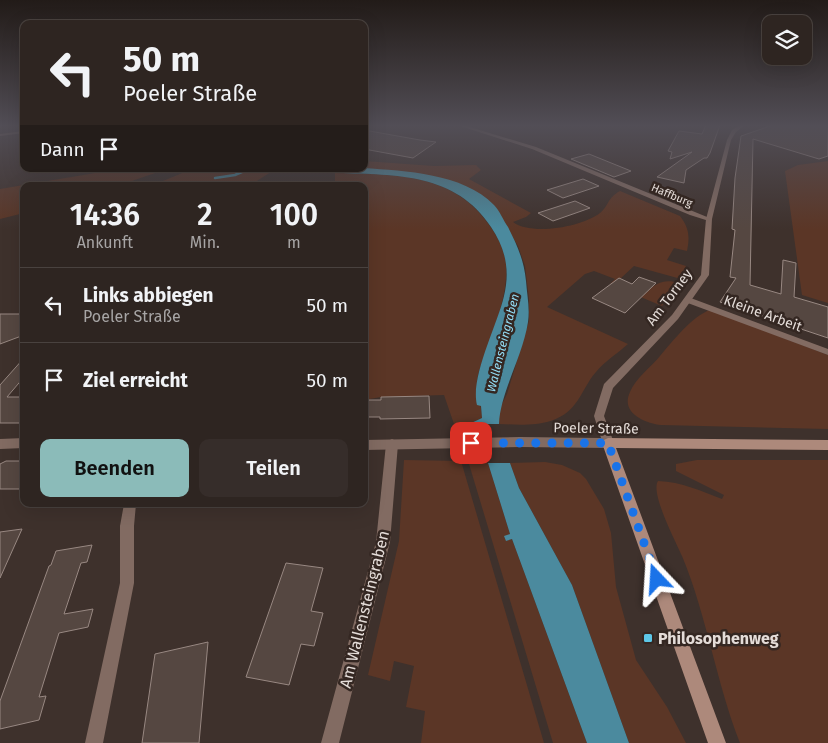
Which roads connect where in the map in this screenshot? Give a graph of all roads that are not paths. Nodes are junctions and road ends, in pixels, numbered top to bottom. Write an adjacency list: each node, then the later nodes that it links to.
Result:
1 (562, 160): 3 (street, Haffburg)
2 (724, 160): 3 (street, Am Torney)
3 (709, 219): 4 (street, Am Torney)
4 (688, 300): 5 (street, Kleine Arbeit); 6 (street, Am Torney)
5 (828, 352)
6 (608, 443): 9 (street, Poeler Straße); 10 (main road, Poeler Straße); 15 (main road)
7 (0, 444): 8 (street)
8 (20, 444)
9 (392, 444): 11 (street, Poeler Straße); 14 (street, Am Wallensteingraben)
10 (828, 444)
11 (368, 445)
12 (130, 507): 13 (street)
13 (94, 743)
14 (330, 743)
15 (717, 743)

